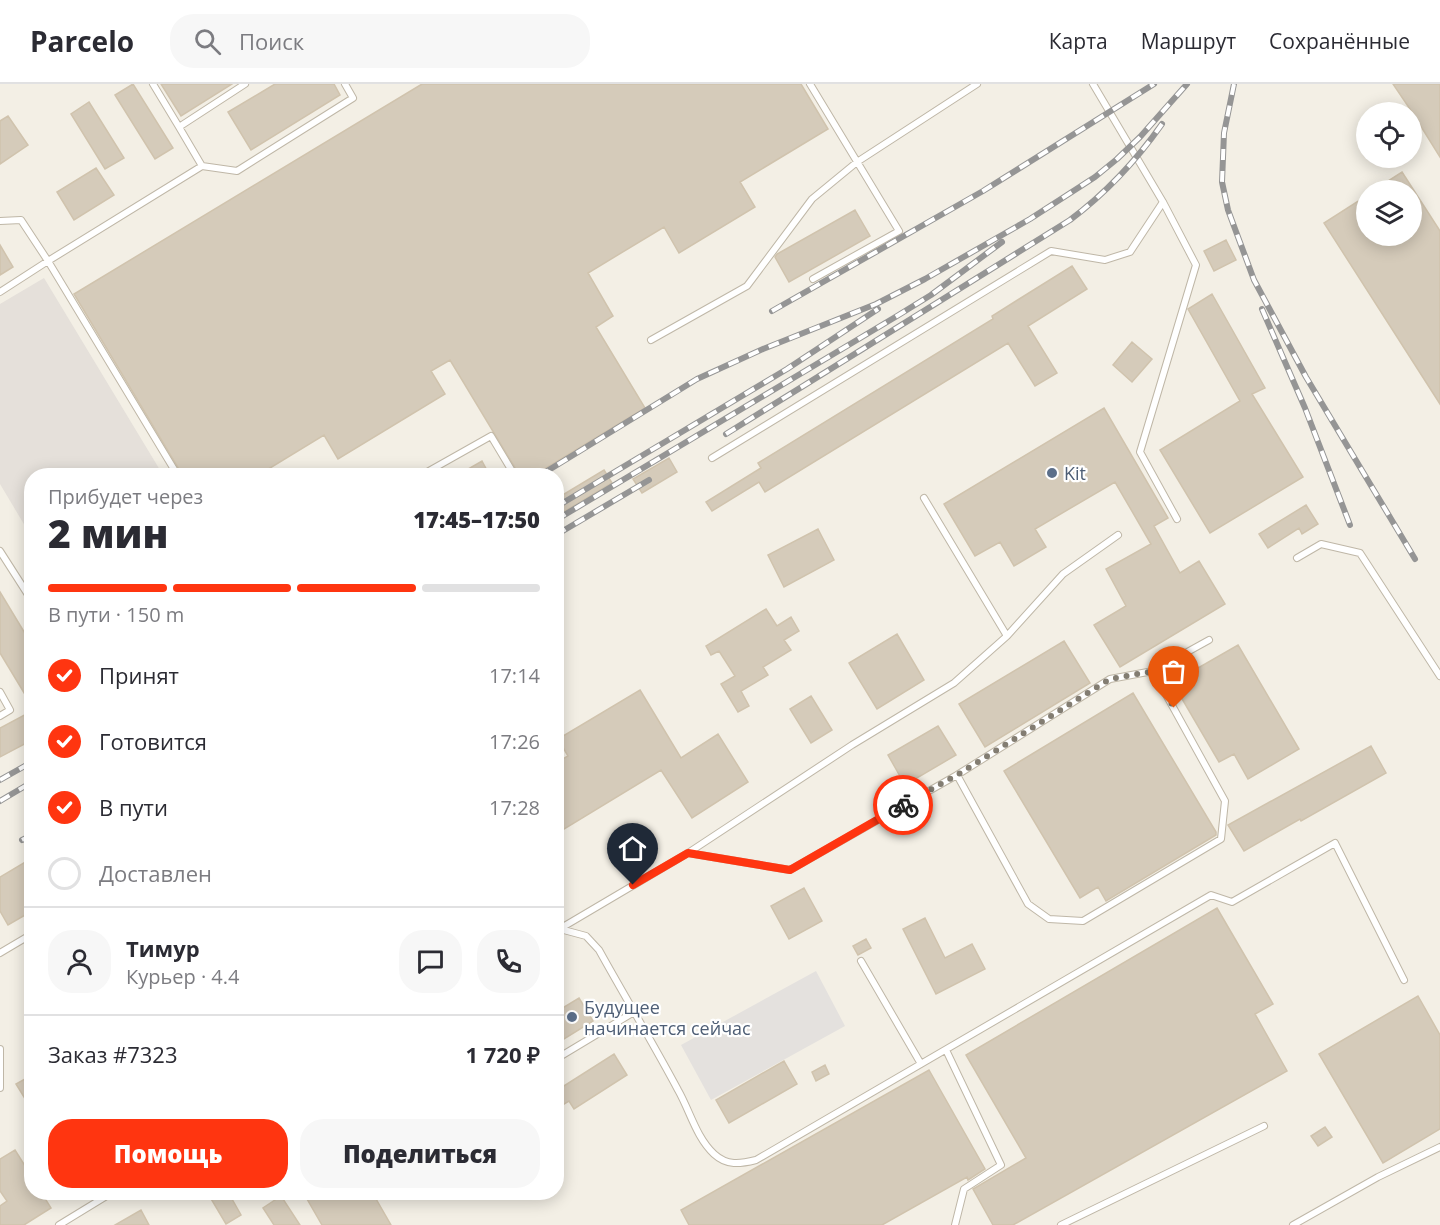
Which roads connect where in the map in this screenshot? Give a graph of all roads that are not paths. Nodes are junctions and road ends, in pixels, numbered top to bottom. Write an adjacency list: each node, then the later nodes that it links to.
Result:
1 (153, 84): 7 (lane)
2 (246, 84): 7 (lane)
3 (345, 84): 9 (lane)
4 (810, 84): 8 (lane)
5 (977, 84): 8 (lane)
6 (1093, 84): 10 (lane)
7 (179, 127): 9 (lane)
8 (857, 162): 13 (lane); 15 (lane)
9 (202, 166): 12 (lane)
10 (1163, 202): 16 (lane); 21 (lane)
11 (0, 221): 12 (lane)
12 (48, 261): 14 (lane); 17 (lane)
13 (813, 279)
14 (0, 292)
15 (651, 340)
16 (712, 458)
17 (173, 468)
18 (434, 468): 19 (lane)
19 (510, 468)
20 (924, 498): 26 (lane)
21 (1177, 519)
22 (1118, 535): 26 (lane)
23 (0, 552): 25 (lane)
24 (1297, 558): 29 (lane)
25 (24, 590)
26 (1007, 636): 33 (lane)
27 (1209, 640): 28 (lane)
28 (1154, 671): 32 (lane); 32 (lane)
29 (1440, 676)
30 (0, 692): 31 (lane)
31 (0, 716)
32 (957, 775): 33 (lane)
33 (688, 853): 34 (lane)
34 (564, 926)
35 (564, 931): 40 (lane)
36 (24, 939): 37 (lane)
37 (0, 953)
38 (861, 961): 44 (lane)
39 (1404, 980): 42 (lane)
40 (634, 1012): 43 (lane); 44 (lane)
41 (0, 1049): 45 (lane)
42 (946, 1050): 44 (lane); 50 (lane)
43 (564, 1054)
44 (921, 1064)
45 (0, 1088)
46 (1264, 1126): 51 (lane)
47 (1440, 1147): 52 (lane)
48 (100, 1200): 49 (lane)
49 (59, 1225)
50 (955, 1225)
51 (1061, 1225)
52 (1293, 1225)

